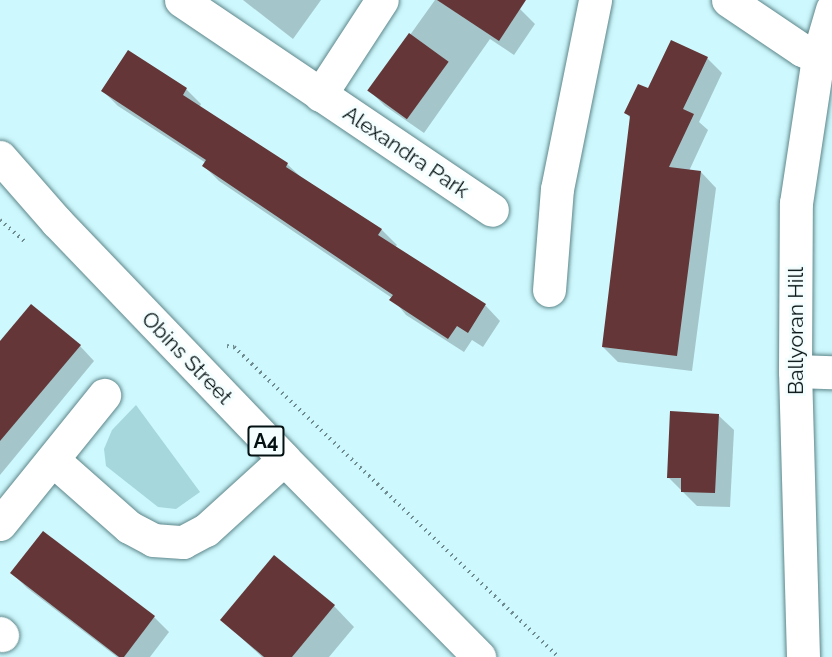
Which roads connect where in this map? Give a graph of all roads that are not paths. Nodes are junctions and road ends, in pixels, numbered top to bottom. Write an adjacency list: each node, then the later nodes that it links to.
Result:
1 (181, 0): 7 (street, Alexandra Park)
2 (382, 0): 7 (street, Alexandra Park)
3 (594, 0): 10 (street)
4 (728, 0): 6 (street)
5 (832, 9): 6 (street, Ballyoran Hill)
6 (818, 57): 11 (street, Ballyoran Hill)
7 (320, 94): 9 (street, Alexandra Park)
8 (0, 157): 14 (street, Obins Street / A4)
9 (492, 210)
10 (549, 290)
11 (795, 371): 12 (street); 18 (street, Ballyoran Hill)
12 (832, 372)
13 (104, 395): 15 (street)
14 (284, 459): 15 (street); 17 (street, Obins Street / A4)
15 (53, 460): 16 (street)
16 (0, 524)
17 (479, 657)
18 (803, 657)

